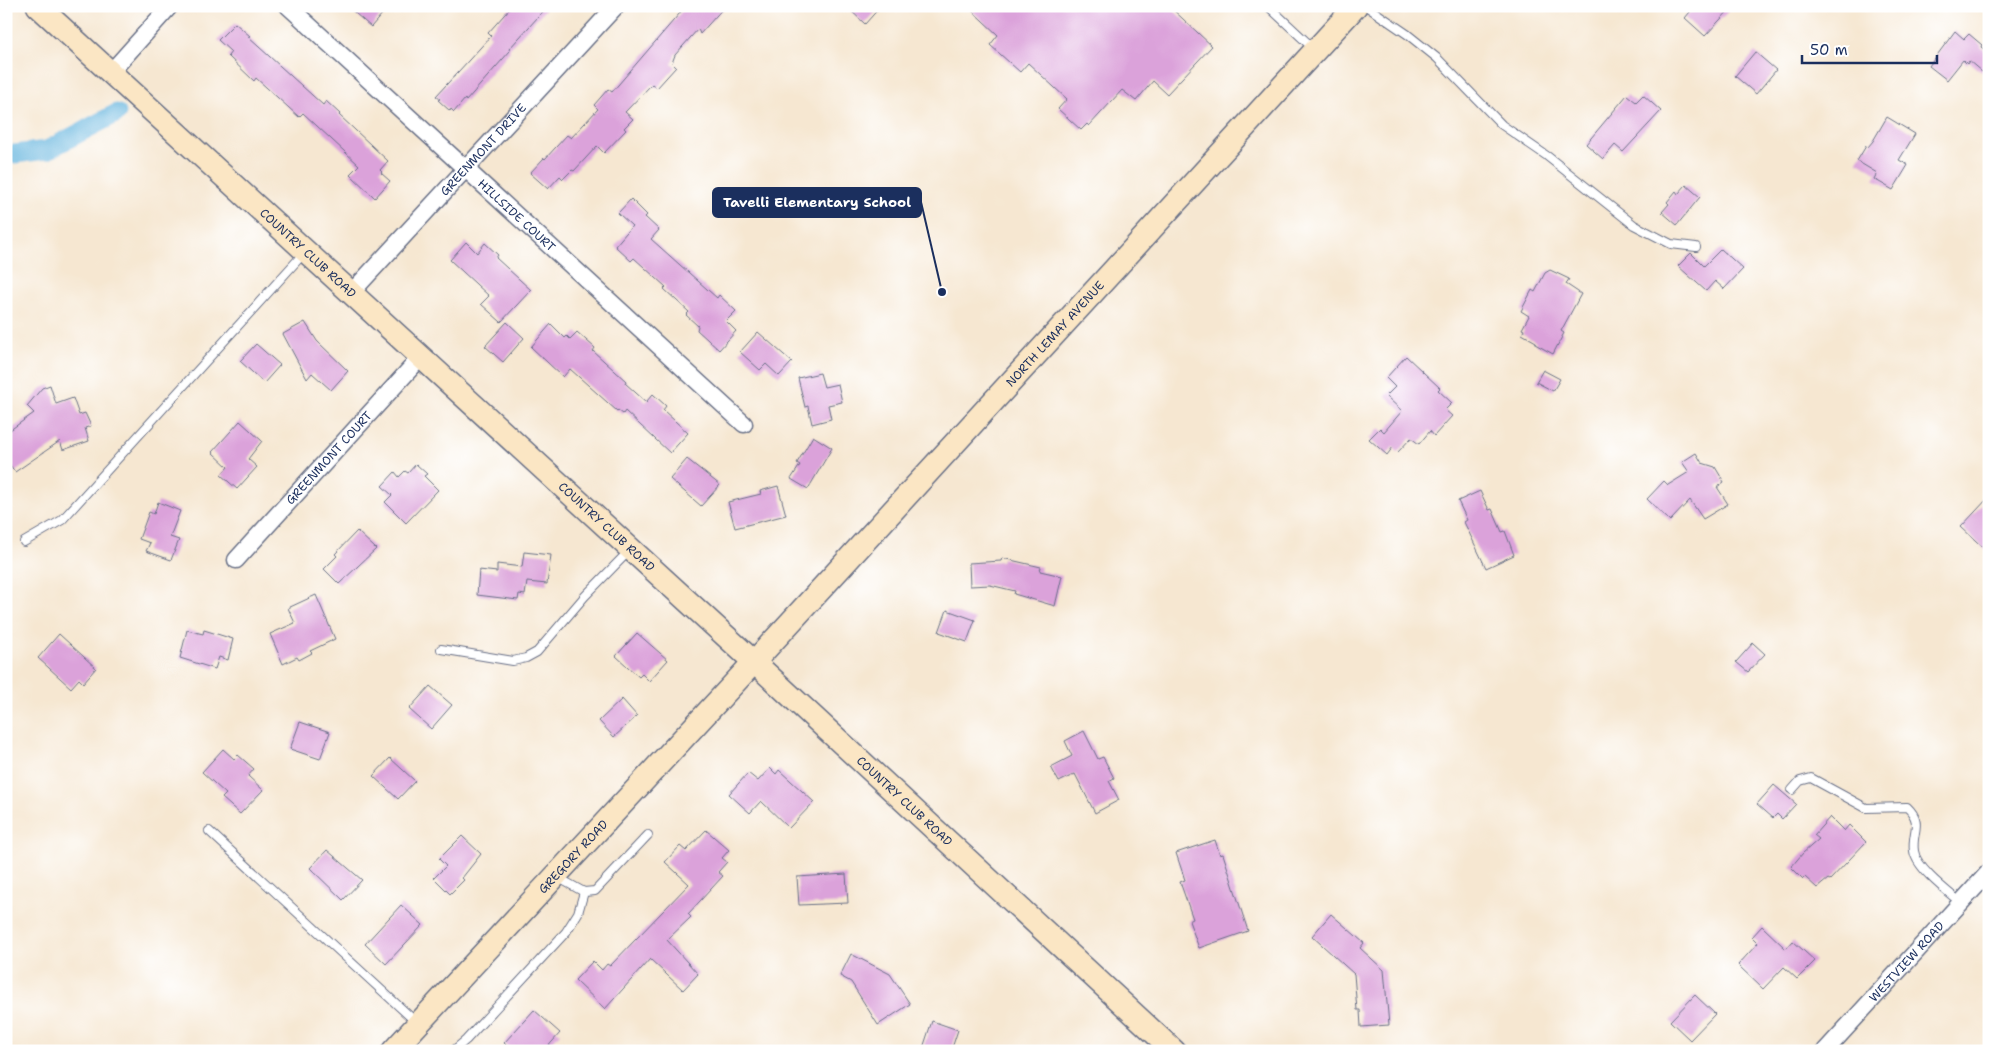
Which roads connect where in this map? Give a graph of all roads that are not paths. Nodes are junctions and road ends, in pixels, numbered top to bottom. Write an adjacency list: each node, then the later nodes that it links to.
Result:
1 (38, 6): 9 (street, COUNTRY CLUB ROAD)
2 (170, 6): 9 (street)
3 (288, 6): 10 (street, HILLSIDE COURT)
4 (616, 6): 10 (street, GREENMONT DRIVE)
5 (1268, 6): 8 (lane)
6 (1356, 6): 8 (street, NORTH LEMAY AVENUE)
7 (1366, 6): 11 (lane)
8 (1316, 50): 20 (street, NORTH LEMAY AVENUE)
9 (110, 73): 12 (street, COUNTRY CLUB ROAD)
10 (466, 169): 13 (street, GREENMONT DRIVE); 15 (street, HILLSIDE COURT)
11 (1696, 247)
12 (305, 252): 13 (street, COUNTRY CLUB ROAD); 16 (lane)
13 (350, 293): 14 (street, COUNTRY CLUB ROAD)
14 (421, 357): 17 (street, COUNTRY CLUB ROAD); 18 (street, GREENMONT COURT)
15 (744, 424)
16 (24, 542)
17 (630, 549): 19 (lane); 20 (street, COUNTRY CLUB ROAD)
18 (236, 560)
19 (441, 649)
20 (754, 662): 25 (street, GREGORY ROAD); 31 (street, COUNTRY CLUB ROAD)
21 (1792, 790): 27 (lane)
22 (210, 831): 28 (lane)
23 (648, 835): 26 (lane)
24 (1989, 872): 27 (street, WESTVIEW ROAD)
25 (555, 876): 26 (lane); 28 (street, GREGORY ROAD)
26 (584, 892): 30 (lane)
27 (1960, 903): 32 (street, WESTVIEW ROAD)
28 (418, 1024): 29 (street, GREGORY ROAD)
29 (393, 1051)
30 (453, 1051)
31 (1174, 1051)
32 (1825, 1051)

